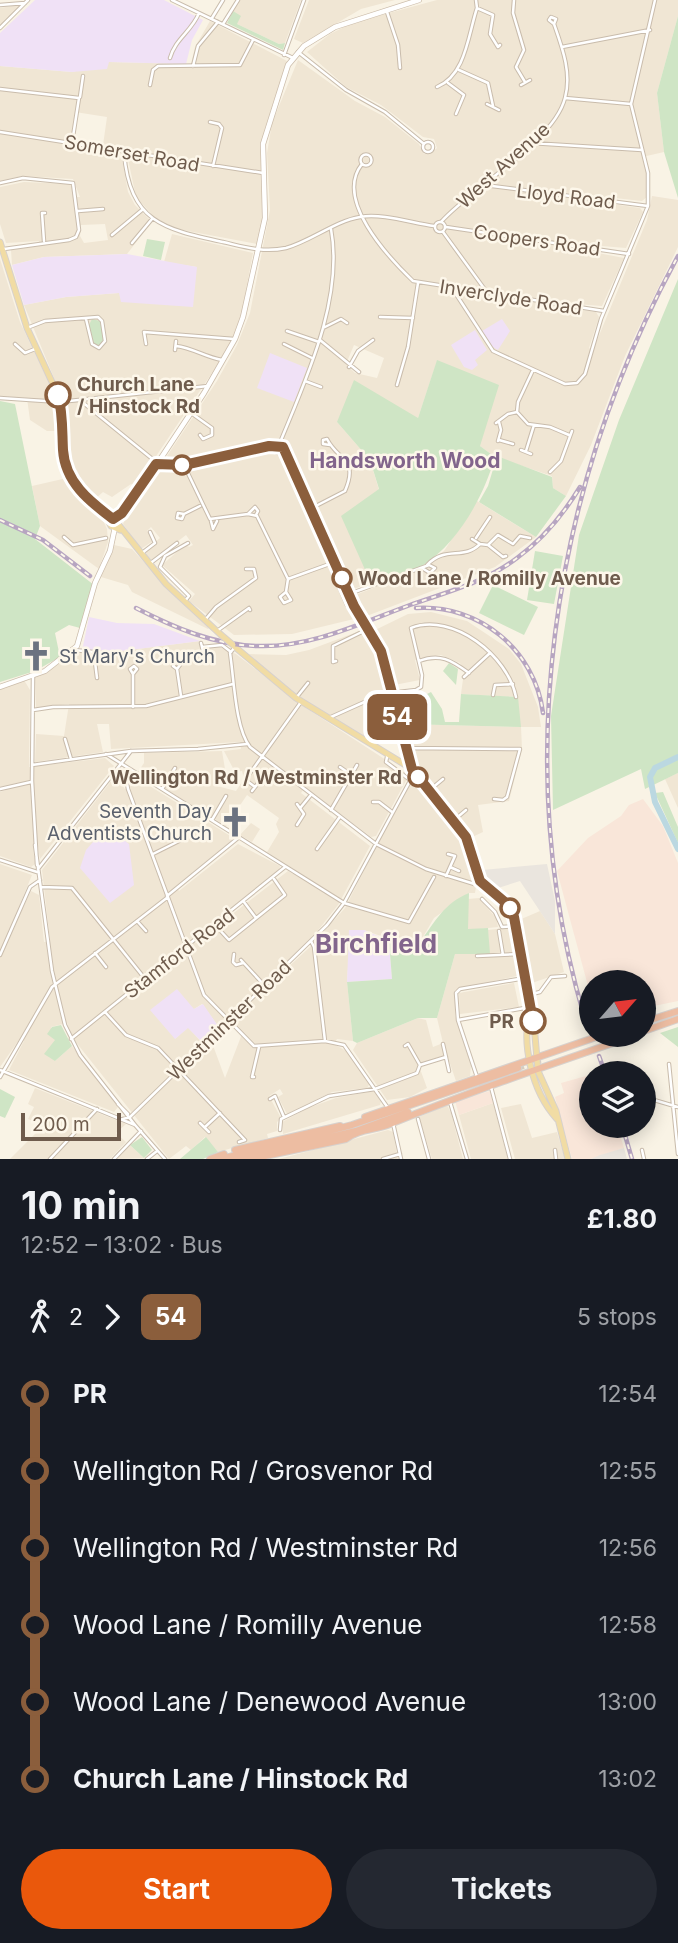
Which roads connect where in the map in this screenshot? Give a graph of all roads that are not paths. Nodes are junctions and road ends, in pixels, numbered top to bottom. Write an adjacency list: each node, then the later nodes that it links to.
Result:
1 (172, 0): 12 (street)
2 (188, 0): 12 (street)
3 (223, 0): 16 (street)
4 (237, 0): 18 (street)
5 (304, 0): 26 (street)
6 (419, 0): 13 (main road)
7 (476, 0): 14 (street)
8 (514, 0): 36 (street)
9 (655, 0): 21 (street)
10 (26, 2): 11 (street); 20 (street)
11 (0, 5)
12 (184, 6): 15 (street)
13 (386, 8): 25 (main road); 29 (street)
14 (477, 8): 23 (street); 33 (street)
15 (199, 13): 16 (street); 27 (street)
16 (212, 19): 17 (street)
17 (218, 22): 18 (street); 31 (street)
18 (223, 24): 22 (street)
19 (554, 24): 24 (street)
20 (0, 29)
21 (650, 30): 24 (street); 45 (street)
22 (253, 40): 26 (street); 31 (street)
23 (500, 45)
24 (562, 47): 43 (street)
25 (298, 52): 28 (main road); 52 (street)
26 (284, 55): 28 (street)
27 (170, 58)
28 (293, 58): 58 (main road)
29 (399, 62): 30 (street); 32 (street)
30 (393, 63)
31 (193, 66): 38 (street)
32 (400, 68)
33 (458, 70): 37 (street); 46 (street)
34 (83, 76): 42 (street)
35 (530, 80): 36 (street)
36 (525, 82): 39 (street)
37 (448, 83): 40 (street); 48 (street)
38 (150, 85)
39 (521, 85)
40 (437, 87)
41 (0, 89): 42 (street)
42 (79, 98): 51 (street)
43 (565, 98): 45 (street); 53 (street, West Avenue)
44 (487, 104): 46 (street)
45 (631, 104): 54 (street)
46 (493, 106): 47 (street)
47 (499, 110)
48 (456, 114)
49 (210, 122): 57 (street)
50 (0, 132): 51 (street, Somerset Road)
51 (72, 143): 55 (street, Somerset Road)
52 (424, 144)
53 (531, 144): 54 (street); 60 (street, West Avenue)
54 (642, 150): 61 (street)
55 (124, 153): 57 (street, Somerset Road); 63 (street)
56 (362, 164): 66 (street)
57 (214, 166): 58 (street, Somerset Road)
58 (263, 173): 79 (main road)
59 (0, 183): 64 (street)
60 (484, 185): 61 (street, Lloyd Road); 69 (street, West Avenue)
61 (648, 206): 80 (street)
62 (103, 209): 64 (street)
63 (142, 210): 68 (street); 75 (street)
64 (78, 211): 76 (street)
65 (45, 213): 76 (street)
66 (360, 216): 67 (street); 70 (street); 73 (street)
67 (371, 217): 70 (street); 71 (street)
68 (152, 219): 77 (street); 79 (street)
69 (441, 222): 71 (street); 72 (street, Coopers Road)
70 (367, 224): 81 (street)
71 (434, 226): 74 (street)
72 (446, 227): 74 (street, Coopers Road); 80 (street, Coopers Road)
73 (331, 229): 79 (street); 90 (street)
74 (443, 232): 83 (street)
75 (112, 235)
76 (44, 242): 78 (street)
77 (132, 243)
78 (1, 245): 89 (main road)
79 (259, 251): 92 (main road)
80 (629, 254): 84 (street)
81 (418, 283): 82 (street, Inverclyde Road); 86 (street)
82 (452, 288): 83 (street, Inverclyde Road); 103 (street)
83 (487, 293): 84 (street, Inverclyde Road)
84 (605, 311): 103 (street)
85 (380, 317): 86 (street)
86 (413, 318): 106 (street)
87 (86, 319): 87 (street); 89 (street)
88 (347, 323): 90 (street)
89 (27, 328): 98 (main road)
90 (322, 328): 95 (street)
91 (287, 331): 95 (street)
92 (234, 339): 96 (street); 101 (main road)
93 (373, 340): 102 (street)
94 (176, 341): 101 (street)
95 (319, 341): 100 (street); 102 (street)
96 (146, 344)
97 (284, 344): 100 (street)
98 (37, 348): 99 (street); 111 (main road)
99 (10, 349)
100 (313, 359): 105 (street)
101 (223, 360): 107 (main road)
102 (349, 367): 104 (street)
103 (533, 370): 112 (street)
104 (359, 372)
105 (305, 380): 108 (street); 119 (street)
106 (397, 385)
107 (208, 386): 110 (street); 113 (main road)
108 (321, 387)
109 (0, 398): 111 (street)
110 (81, 401): 111 (street); 125 (street)
111 (60, 402): 138 (main road)
112 (517, 412): 114 (street); 118 (street)
113 (191, 413): 116 (street); 125 (main road)
114 (534, 425): 117 (street); 123 (street)
115 (572, 431): 117 (street)
116 (200, 435)
117 (569, 435): 127 (street)
118 (513, 444)
119 (279, 445): 121 (street); 131 (street)
120 (330, 445): 131 (street)
121 (269, 446): 126 (street); 150 (street)
122 (521, 450): 123 (street)
123 (526, 451): 124 (street)
124 (531, 453)
125 (156, 464): 126 (street); 138 (main road)
126 (184, 465): 130 (street)
127 (556, 468): 128 (street); 129 (street)
128 (550, 472)
129 (559, 472)
130 (201, 505): 132 (street); 136 (street)
131 (311, 509): 149 (street)
132 (184, 514)
133 (248, 514): 134 (street); 134 (street); 137 (street)
134 (256, 515): 153 (street)
135 (490, 517): 145 (street)
136 (212, 520): 137 (street); 137 (street)
137 (217, 521)
138 (114, 523): 147 (main road); 164 (main road)
139 (150, 532): 147 (street)
140 (64, 537): 141 (street)
141 (106, 538)
142 (530, 538): 146 (street)
143 (188, 542): 156 (street)
144 (177, 543): 151 (street)
145 (480, 544): 146 (street); 155 (street)
146 (488, 545): 148 (street)
147 (140, 554): 151 (main road)
148 (506, 556)
149 (334, 562): 150 (street); 155 (street)
150 (330, 564): 153 (street); 157 (street)
151 (149, 565): 156 (main road)
152 (246, 569): 159 (street)
153 (288, 579): 154 (street)
154 (286, 593)
155 (349, 594): 157 (street)
156 (185, 601): 159 (main road)
157 (354, 606): 160 (street, bridge)
158 (250, 610): 161 (street)
159 (205, 620): 161 (main road)
160 (368, 629): 168 (street); 180 (street)
161 (219, 632): 163 (main road, bridge)
162 (202, 647): 163 (street)
163 (233, 648): 177 (street); 184 (main road)
164 (74, 650): 166 (street); 173 (main road)
165 (491, 652): 169 (street); 171 (street); 178 (street)
166 (94, 654): 167 (street); 175 (street)
167 (112, 654)
168 (336, 661)
169 (419, 661): 171 (street); 180 (street)
170 (177, 669): 182 (street)
171 (469, 673): 174 (street)
172 (134, 674): 185 (street)
173 (30, 676): 179 (main road); 186 (street)
174 (464, 677)
175 (97, 678)
176 (304, 679): 184 (street)
177 (234, 684): 182 (street); 189 (street)
178 (513, 684): 181 (street); 183 (street)
179 (0, 685)
180 (390, 692): 187 (street); 190 (street)
181 (493, 695)
182 (181, 696): 185 (street)
183 (516, 696)
184 (299, 700): 187 (main road); 193 (street)
185 (134, 708): 186 (street)
186 (33, 710): 196 (street)
187 (328, 719): 200 (main road)
188 (65, 739): 195 (street)
189 (247, 744): 191 (street); 193 (street)
190 (407, 748): 200 (street); 214 (street)
191 (131, 751): 192 (street); 197 (street)
192 (106, 754): 195 (street); 197 (street)
193 (262, 757): 207 (street); 212 (street)
194 (387, 757): 220 (street, Westminster Road)
195 (71, 759): 196 (street)
196 (33, 765): 205 (street)
197 (120, 765): 201 (street); 234 (street)
198 (357, 765): 202 (street)
199 (340, 767): 202 (street)
200 (412, 769): 211 (main road)
201 (129, 771): 209 (street); 229 (street)
202 (350, 774): 218 (street)
203 (178, 776): 209 (street)
204 (443, 779): 211 (street)
205 (32, 781): 208 (street); 234 (street)
206 (260, 782): 207 (street)
207 (256, 787): 210 (street)
208 (0, 789)
209 (161, 790): 222 (street)
210 (252, 791)
211 (428, 791): 223 (main road)
212 (311, 795): 217 (street); 218 (street)
213 (226, 796): 222 (street)
214 (494, 799)
215 (373, 802): 220 (street)
216 (297, 804): 217 (street)
217 (301, 807): 224 (street)
218 (331, 810): 221 (street)
219 (466, 810): 223 (street)
220 (392, 812): 227 (street, Westminster Road)
221 (340, 817): 227 (street); 228 (street)
222 (211, 821): 225 (street)
223 (452, 821): 240 (main road)
224 (297, 825)
225 (238, 838): 232 (street); 242 (street)
226 (181, 840): 229 (street)
227 (376, 844): 236 (street); 245 (street, Westminster Road)
228 (317, 849)
229 (153, 854): 242 (street)
230 (448, 854): 233 (street)
231 (0, 860): 234 (street)
232 (285, 867): 238 (street, Stamford Road); 245 (street)
233 (450, 867): 235 (street); 236 (street)
234 (38, 871): 239 (street)
235 (459, 871)
236 (446, 876): 240 (street)
237 (433, 877): 245 (street)
238 (274, 879): 244 (street, Stamford Road); 246 (street)
239 (40, 880): 241 (street); 258 (street)
240 (481, 885): 249 (main road)
241 (41, 887): 252 (street); 265 (street)
242 (168, 896): 247 (street); 254 (street)
243 (482, 899): 249 (street)
244 (244, 902): 246 (street); 248 (street, Stamford Road)
245 (344, 903): 253 (street, Westminster Road)
246 (256, 918): 248 (street)
247 (137, 921): 250 (street); 252 (street)
248 (215, 925): 254 (street, Stamford Road)
249 (517, 925): 257 (main road)
250 (145, 931)
251 (499, 931): 259 (street)
252 (114, 939): 255 (street); 264 (street)
253 (311, 941): 266 (street, Westminster Road); 277 (street)
254 (186, 948): 264 (street, Stamford Road); 274 (street)
255 (95, 953): 261 (street); 265 (street)
256 (234, 954): 266 (street)
257 (522, 954): 259 (street); 263 (main road)
258 (0, 955)
259 (503, 955): 260 (street)
260 (477, 956)
261 (106, 967)
262 (565, 976): 267 (street)
263 (526, 978): 267 (main road); 273 (street)
264 (146, 980): 270 (street, Stamford Road)
265 (54, 986): 276 (street); 290 (street)
266 (265, 986): 274 (street, Westminster Road)
267 (528, 995): 268 (main road)
268 (531, 1007): 273 (street); 284 (main road)
269 (675, 1011): 271 (highway)
270 (105, 1012): 276 (street, Stamford Road); 288 (street)
271 (656, 1018)
272 (678, 1019): 275 (highway)
273 (458, 1020): 294 (street)
274 (229, 1021): 280 (street); 288 (street, Westminster Road)
275 (656, 1027)
276 (71, 1039): 304 (street)
277 (325, 1041): 280 (street); 296 (street)
278 (579, 1043): 284 (highway)
279 (443, 1044): 283 (street)
280 (259, 1046): 293 (street)
281 (405, 1046): 287 (street)
282 (600, 1047): 286 (highway)
283 (446, 1057): 287 (street); 291 (street)
284 (533, 1058): 286 (main road); 294 (highway)
285 (669, 1064): 300 (street)
286 (543, 1065): 295 (highway); 336 (main road)
287 (421, 1066): 296 (street)
288 (178, 1069): 303 (street); 304 (street, Westminster Road)
289 (519, 1069): 312 (highway)
290 (2, 1070): 292 (street); 302 (street)
291 (449, 1071)
292 (0, 1077)
293 (254, 1077)
294 (477, 1077): 301 (highway)
295 (490, 1084): 298 (highway); 334 (street)
296 (375, 1089): 301 (street); 305 (street)
297 (270, 1099): 305 (street)
298 (449, 1099): 309 (highway); 333 (street)
299 (656, 1101): 300 (street)
300 (676, 1107): 321 (street)
301 (388, 1108): 312 (highway)
302 (97, 1109): 306 (street); 322 (street)
303 (220, 1114): 311 (street); 316 (street)
304 (130, 1116): 306 (street, Westminster Road); 310 (street)
305 (285, 1117): 313 (street)
306 (123, 1119): 310 (street)
307 (418, 1119): 332 (street)
308 (201, 1123): 311 (street)
309 (393, 1123): 312 (highway); 320 (street)
310 (135, 1125): 314 (street)
311 (205, 1127): 315 (street)
312 (355, 1127): 326 (highway); 327 (highway); 328 (highway); 329 (highway)
313 (280, 1130)
314 (141, 1131): 319 (street); 323 (street)
315 (209, 1132)
316 (239, 1142)
317 (555, 1150): 335 (street)
318 (642, 1150): 337 (street)
319 (158, 1151): 324 (street); 325 (street)
320 (400, 1154): 330 (street); 331 (street)
321 (678, 1154)
322 (50, 1159)
323 (114, 1159)
324 (147, 1159)
325 (163, 1159)
326 (210, 1159)
327 (221, 1159)
328 (235, 1159)
329 (251, 1159)
330 (383, 1159)
331 (401, 1159)
332 (429, 1159)
333 (467, 1159)
334 (510, 1159)
335 (556, 1159)
336 (568, 1159)
337 (644, 1159)

